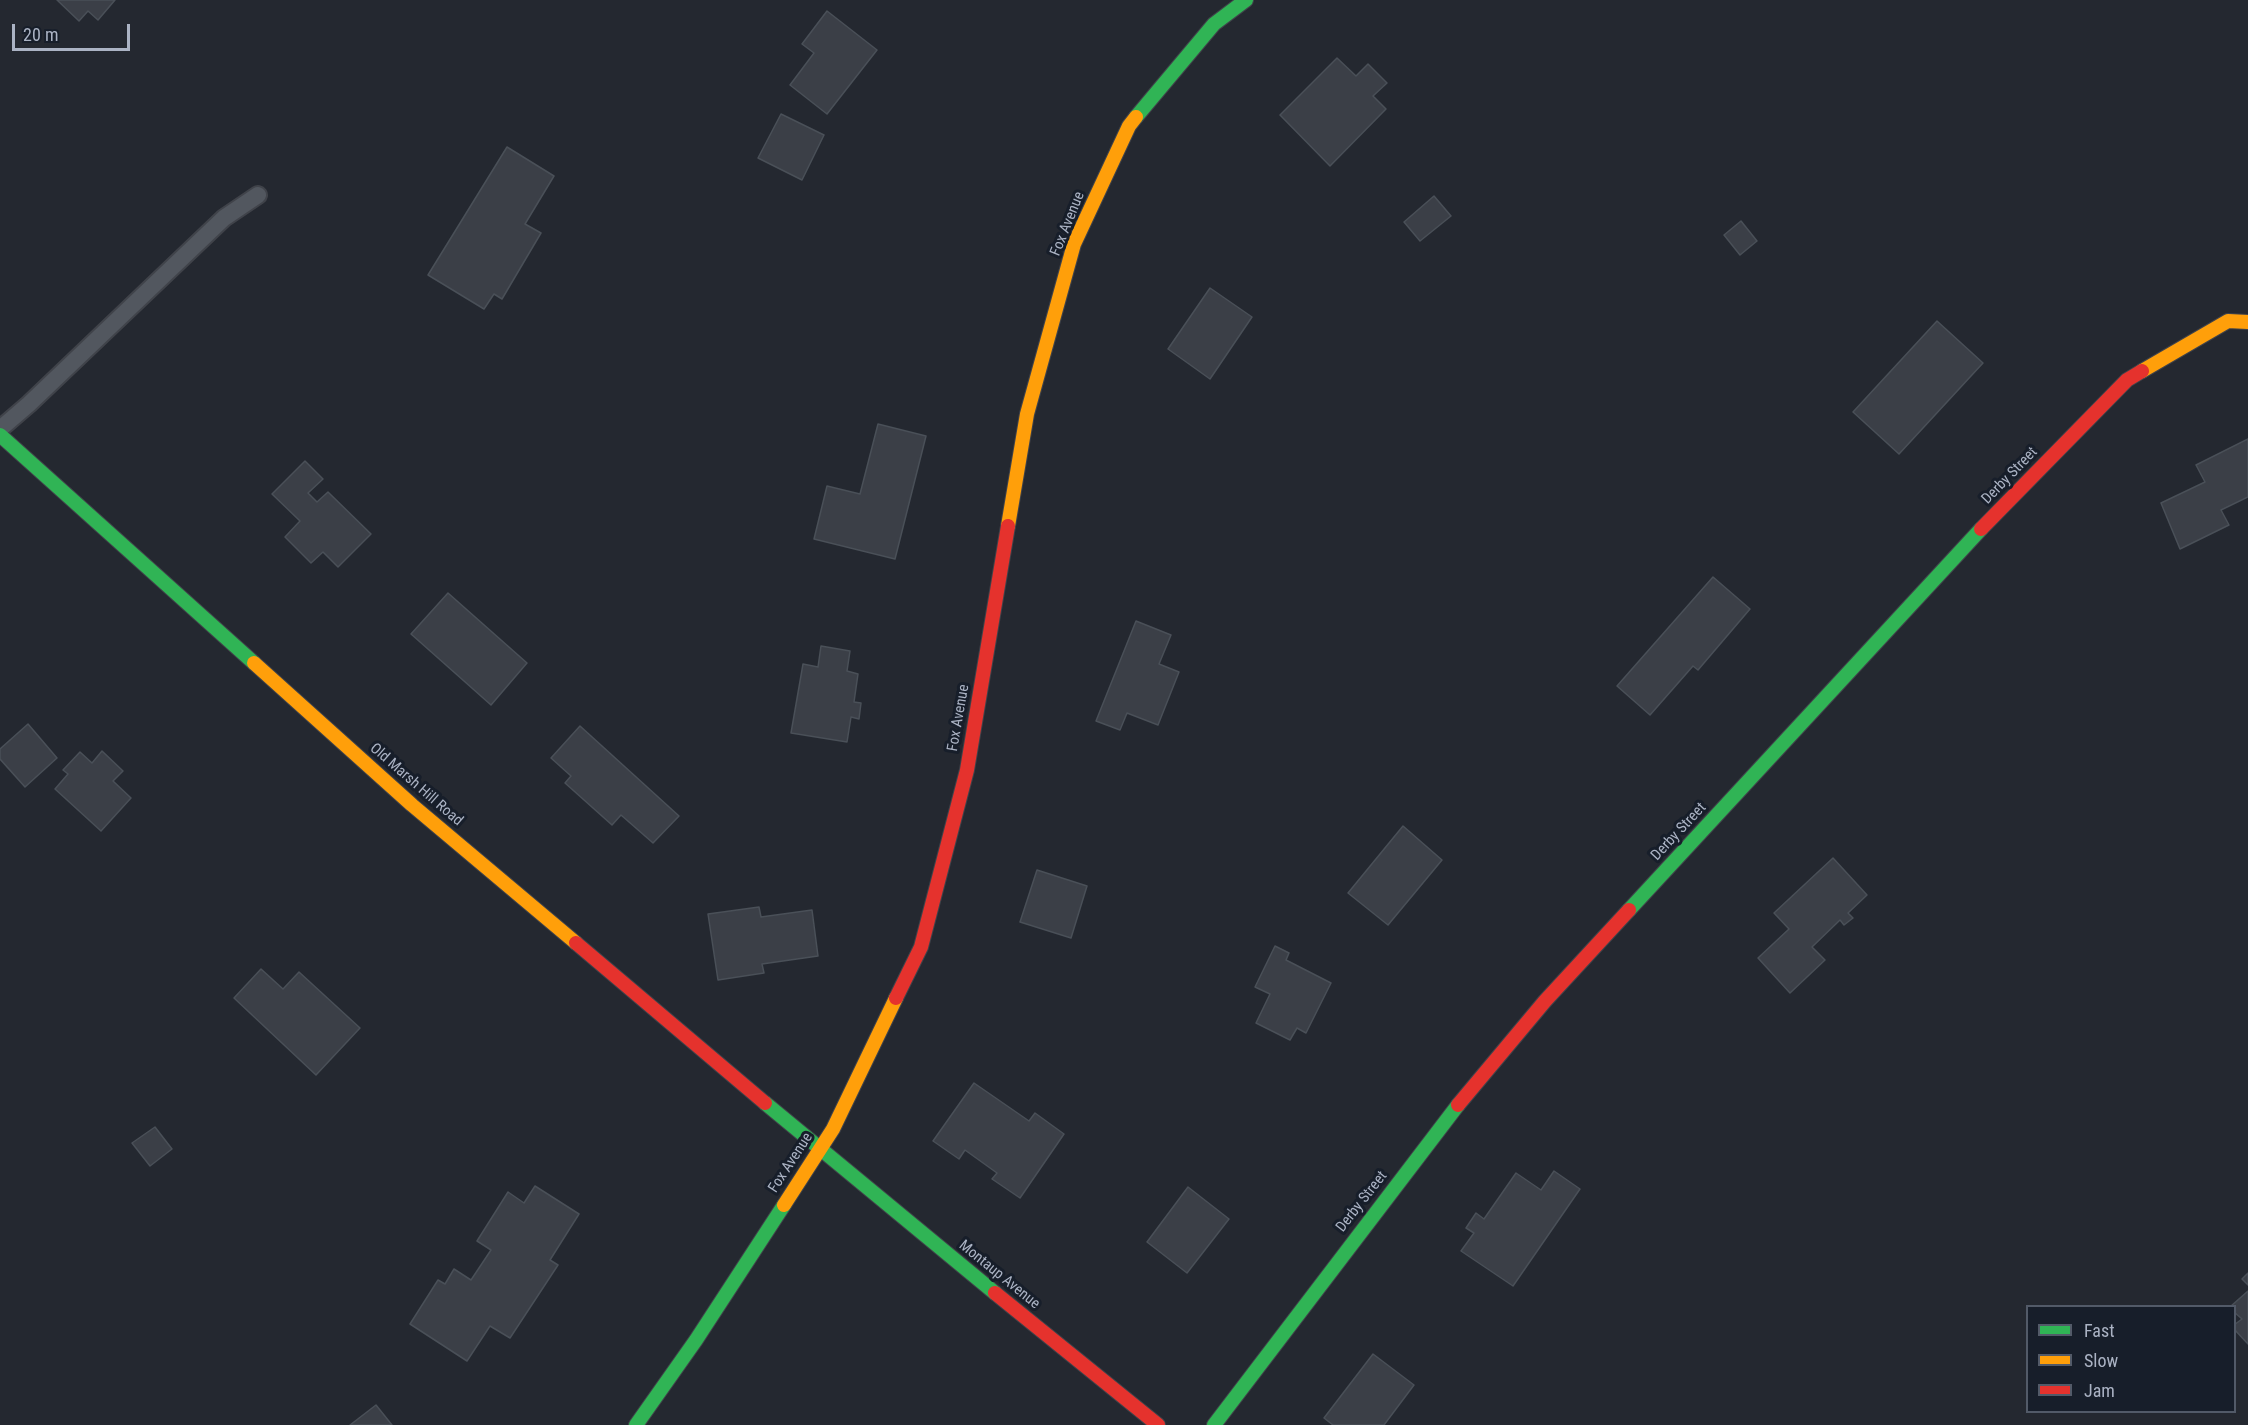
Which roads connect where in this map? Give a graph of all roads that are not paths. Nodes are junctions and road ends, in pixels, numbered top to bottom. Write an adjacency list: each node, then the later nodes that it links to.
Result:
1 (1246, 0): 6 (street, Fox Avenue)
2 (258, 195): 4 (lane)
3 (2248, 322): 9 (street, Derby Street)
4 (0, 429)
5 (0, 435): 6 (street, Old Marsh Hill Road)
6 (820, 1149): 7 (street, Fox Avenue); 8 (street, Montaup Avenue)
7 (636, 1425)
8 (1158, 1425)
9 (1214, 1425)

